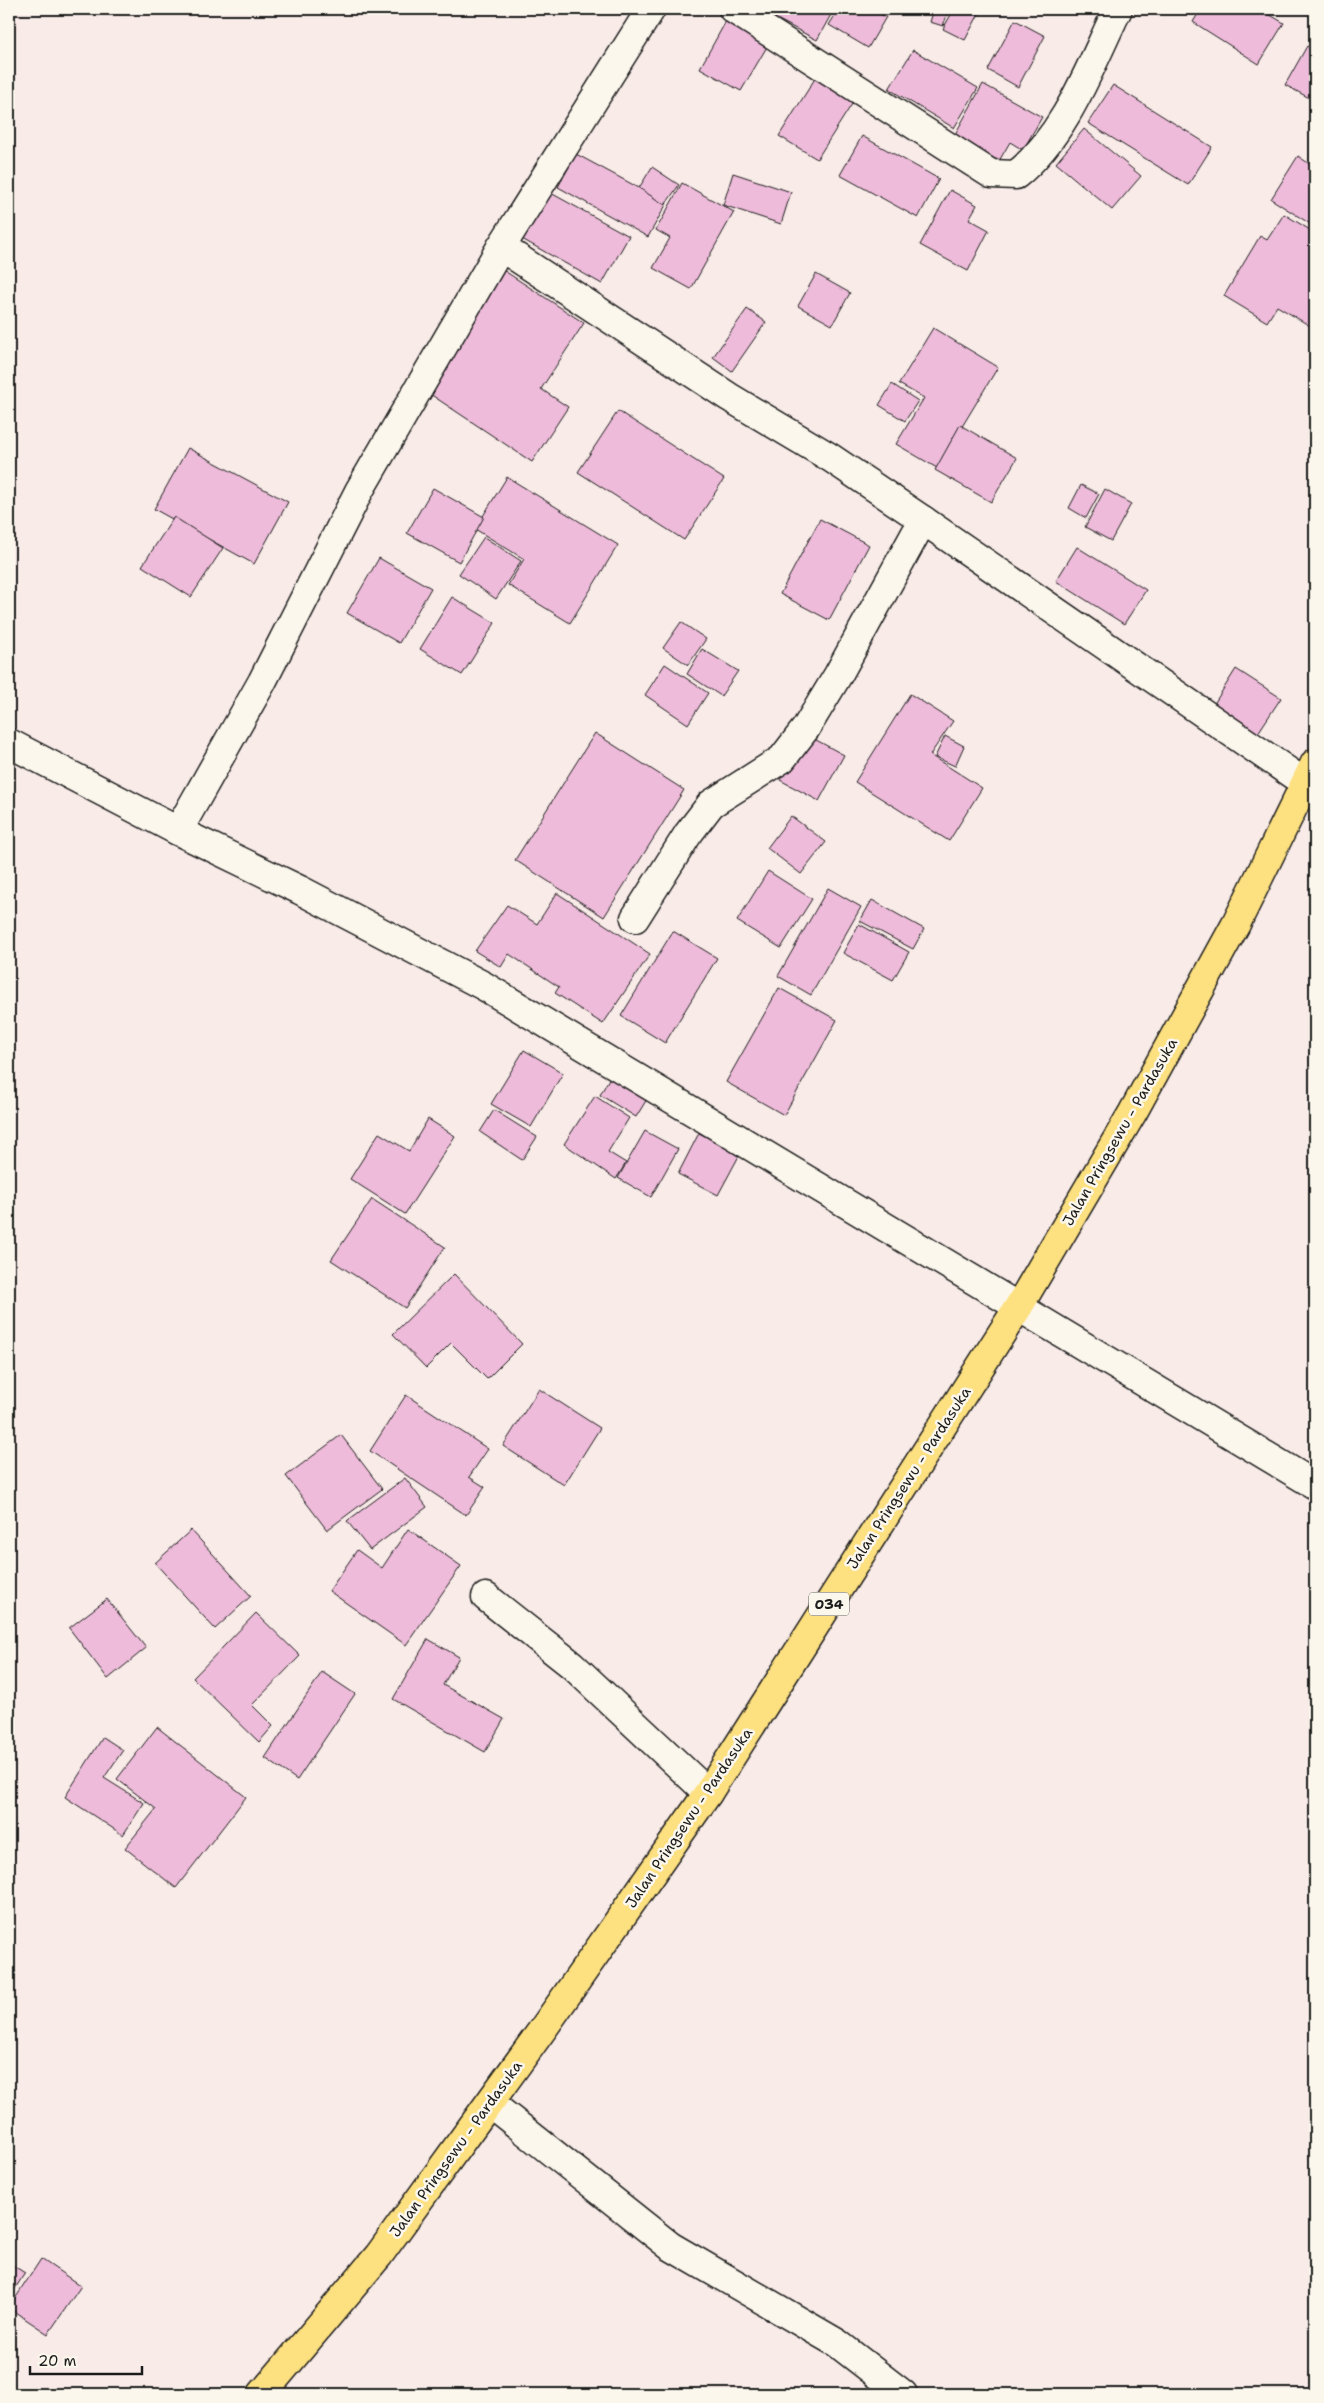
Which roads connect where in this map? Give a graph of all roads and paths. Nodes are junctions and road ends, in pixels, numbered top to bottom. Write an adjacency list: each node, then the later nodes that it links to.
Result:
1 (651, 9): 4 (street)
2 (733, 9): 3 (street)
3 (1118, 9)
4 (501, 247): 5 (street); 8 (street)
5 (923, 520): 7 (street); 9 (street)
6 (9, 742): 8 (street)
7 (1312, 778): 10 (main road, Jalan Pringsewu - Pardasuka / 034)
8 (178, 832): 10 (street)
9 (635, 918)
10 (1019, 1306): 11 (street); 13 (main road, Jalan Pringsewu - Pardasuka / 034)
11 (1315, 1485)
12 (486, 1597): 13 (street)
13 (708, 1793): 14 (main road, Jalan Pringsewu - Pardasuka / 034)
14 (490, 2103): 15 (main road, Jalan Pringsewu - Pardasuka / 034); 16 (street)
15 (262, 2394)
16 (903, 2394)

